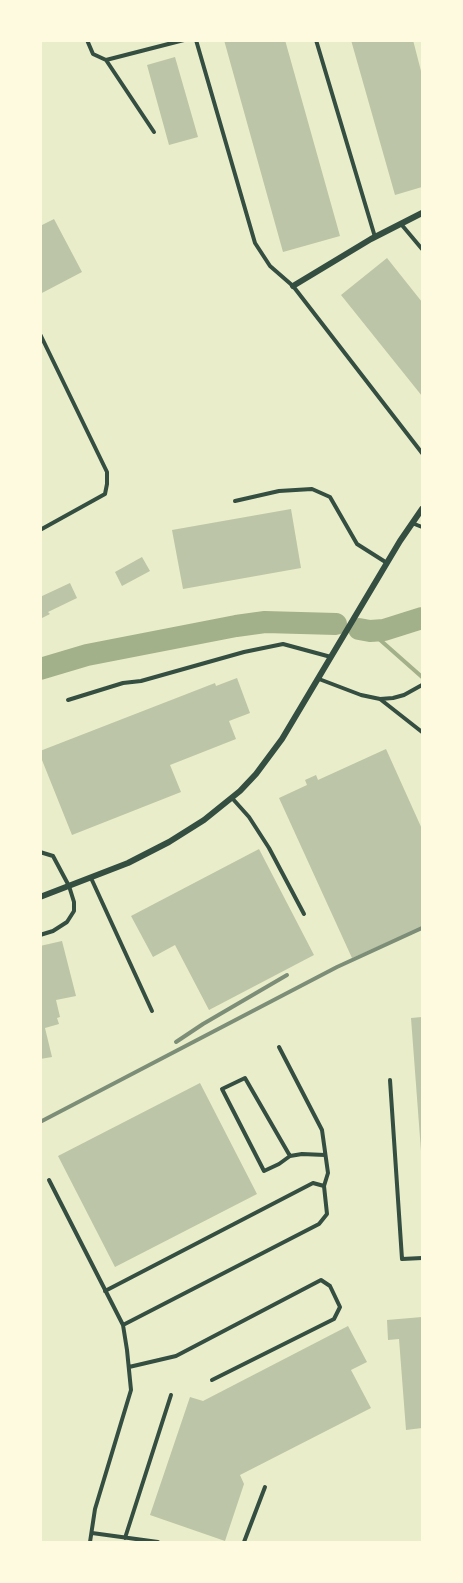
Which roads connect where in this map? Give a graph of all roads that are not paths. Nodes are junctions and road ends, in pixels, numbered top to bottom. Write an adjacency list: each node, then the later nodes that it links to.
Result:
1 (87, 40): 5 (lane)
2 (184, 40): 5 (lane)
3 (196, 40): 11 (lane)
4 (316, 40): 9 (lane)
5 (106, 60): 6 (lane)
6 (154, 132)
7 (423, 213): 8 (street)
8 (401, 224): 9 (street); 10 (lane)
9 (375, 237): 11 (street)
10 (423, 249)
11 (293, 286): 13 (lane)
12 (40, 334): 18 (lane)
13 (423, 453)
14 (235, 501): 19 (lane)
15 (423, 509): 16 (street)
16 (412, 523): 17 (lane); 19 (street)
17 (423, 527)
18 (40, 530)
19 (387, 563): 20 (street)
20 (332, 657): 21 (street); 24 (lane)
21 (319, 679): 23 (lane); 26 (street)
22 (421, 686): 23 (lane)
23 (380, 699): 25 (lane)
24 (68, 700)
25 (423, 732)
26 (232, 797): 28 (street); 31 (lane)
27 (40, 852): 29 (lane)
28 (91, 877): 29 (street); 33 (lane)
29 (69, 886): 30 (street); 32 (lane)
30 (40, 897)
31 (303, 914)
32 (40, 935)
33 (152, 1011)
34 (279, 1047): 36 (lane)
35 (390, 1080): 40 (lane)
36 (325, 1155): 37 (lane); 39 (lane)
37 (290, 1156): 37 (lane)
38 (49, 1180): 41 (lane)
39 (324, 1186): 41 (lane); 42 (lane)
40 (423, 1258)
41 (105, 1291): 42 (lane)
42 (123, 1325): 43 (lane)
43 (129, 1367): 44 (lane); 47 (lane)
44 (212, 1380)
45 (171, 1395): 48 (lane)
46 (265, 1487): 51 (lane)
47 (92, 1533): 48 (lane); 49 (lane)
48 (125, 1538): 50 (lane)
49 (90, 1542)
50 (158, 1542)
51 (244, 1542)

